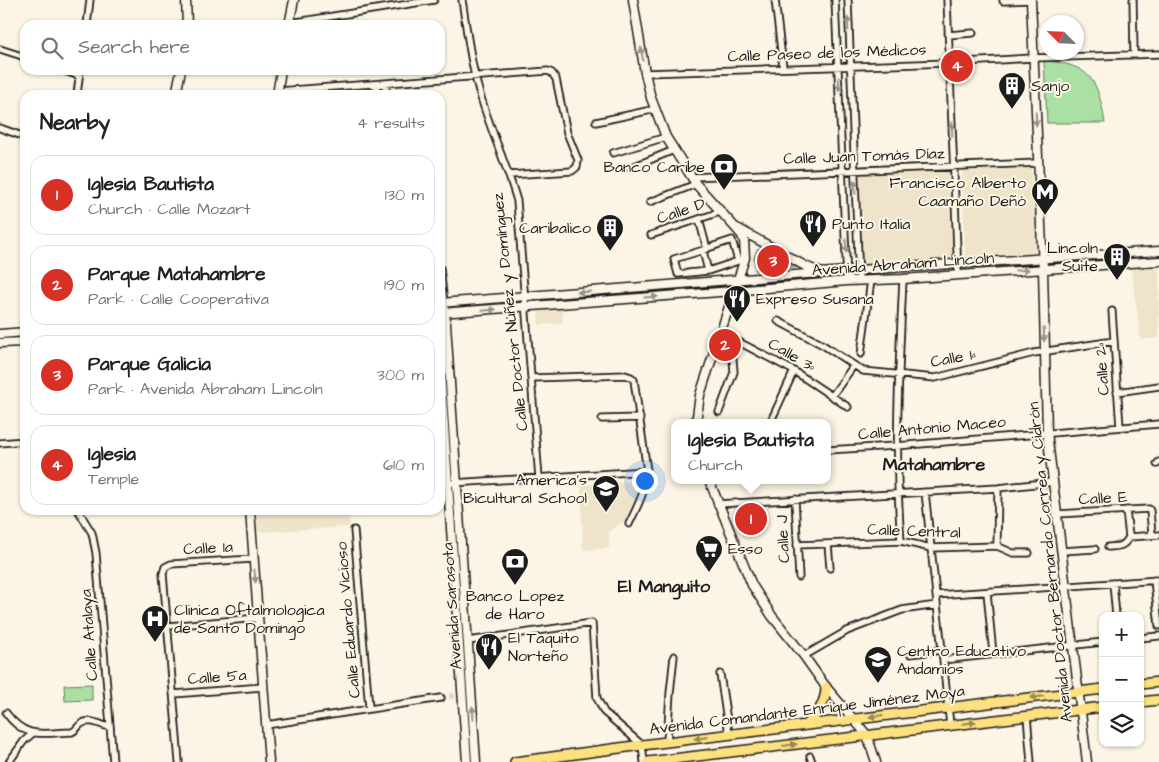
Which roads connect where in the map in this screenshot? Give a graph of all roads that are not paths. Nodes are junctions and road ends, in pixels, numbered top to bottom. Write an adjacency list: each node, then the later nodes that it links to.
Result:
1 (90, 0): 14 (street)
2 (186, 0): 15 (main road)
3 (294, 0): 16 (main road)
4 (434, 0): 17 (street)
5 (462, 0): 33 (street, Calle Doctor Núñez y Domínguez)
6 (633, 0): 29 (main road, one-way to 6)
7 (775, 0): 28 (street)
8 (836, 0): 26 (street)
9 (848, 0): 27 (street, one-way to 9)
10 (947, 0): 19 (street)
11 (1030, 0): 13 (street); 24 (main road, Avenida Doctor Bernardo Correa y Cidrón)
12 (1133, 0): 21 (street)
13 (1003, 1)
14 (88, 20)
15 (188, 20)
16 (291, 20)
17 (314, 20)
18 (973, 33): 19 (street)
19 (948, 35): 25 (street)
20 (0, 49): 23 (street)
21 (1134, 54): 22 (street, Calle Paseo de los Médicos); 24 (street, Calle Paseo de los Médicos)
22 (1159, 54)
23 (20, 55)
24 (1033, 58): 25 (street, Calle Paseo de los Médicos); 50 (main road, Avenida Doctor Bernardo Correa y Cidrón, one-way to 50)
25 (949, 63): 27 (street, Calle Paseo de los Médicos); 51 (street, one-way to 25)
26 (838, 66): 27 (street, Calle Paseo de los Médicos); 28 (street, Calle Paseo de los Médicos); 53 (street, one-way to 53)
27 (849, 66): 54 (street)
28 (783, 67): 29 (street, Calle Paseo de los Médicos)
29 (645, 73): 43 (main road)
30 (80, 75): 37 (street)
31 (180, 75): 38 (main road)
32 (280, 75): 39 (main road)
33 (475, 76): 34 (street); 55 (street, Calle Doctor Núñez y Domínguez); 55 (street)
34 (384, 84): 35 (street); 42 (street)
35 (375, 85): 36 (street); 41 (street)
36 (330, 88): 40 (street)
37 (78, 90)
38 (177, 90)
39 (278, 90)
40 (326, 90)
41 (377, 90)
42 (386, 90)
43 (656, 108): 44 (street); 47 (main road)
44 (596, 122)
45 (0, 128): 46 (street)
46 (20, 135)
47 (666, 137): 48 (main road); 49 (street)
48 (674, 150): 52 (street); 56 (main road)
49 (613, 153)
50 (1038, 163): 51 (street, Calle Juan Tomás Díaz); 64 (main road, Avenida Doctor Bernardo Correa y Cidrón)
51 (953, 166): 54 (street, Calle Juan Tomás Díaz); 66 (street)
52 (630, 168)
53 (842, 171): 54 (street, Calle Juan Tomás Díaz); 56 (street, Calle Juan Tomás Díaz); 70 (street, one-way to 70)
54 (854, 171): 68 (street, one-way to 54)
55 (509, 175): 79 (street, Calle Doctor Núñez y Domínguez)
56 (694, 180): 57 (street, Calle Juan Tomás Díaz); 58 (main road)
57 (650, 202)
58 (720, 212): 59 (street, Calle D); 60 (main road)
59 (699, 219): 61 (street, Calle D); 62 (street)
60 (734, 226): 71 (main road); 74 (main road)
61 (652, 236)
62 (705, 249): 69 (street); 69 (street); 69 (street)
63 (1159, 251): 64 (main road, Avenida Abraham Lincoln)
64 (1042, 260): 66 (main road, Avenida Abraham Lincoln); 67 (main road, Avenida Doctor Bernardo Correa y Cidrón)
65 (1159, 261): 67 (main road, Avenida Abraham Lincoln)
66 (958, 265): 68 (main road, Avenida Abraham Lincoln); 72 (street)
67 (1043, 269): 72 (main road, Avenida Abraham Lincoln, one-way to 67); 93 (main road, Avenida Doctor Bernardo Correa y Cidrón, one-way to 93)
68 (858, 270): 70 (main road, Avenida Abraham Lincoln); 77 (street)
69 (708, 271)
70 (847, 271): 71 (main road, Avenida Abraham Lincoln); 76 (street)
71 (824, 274): 74 (main road, Avenida Abraham Lincoln)
72 (958, 275): 73 (main road, Avenida Abraham Lincoln)
73 (903, 279): 75 (main road, Avenida Abraham Lincoln); 97 (street)
74 (737, 280): 78 (main road); 79 (main road, Avenida Abraham Lincoln, one-way to 79)
75 (871, 280): 77 (main road, Avenida Abraham Lincoln); 94 (street)
76 (847, 281): 77 (main road, Avenida Abraham Lincoln); 78 (main road, Avenida Abraham Lincoln)
77 (859, 281)
78 (733, 291): 81 (main road, Avenida Abraham Lincoln, one-way to 78); 86 (main road)
79 (526, 296): 80 (main road, Avenida Abraham Lincoln); 81 (street, Calle Doctor Núñez y Domínguez)
80 (445, 303)
81 (526, 306): 83 (main road, Avenida Abraham Lincoln, one-way to 81); 98 (street, Calle Doctor Núñez y Domínguez)
82 (1112, 310): 90 (street, Calle 2ª)
83 (445, 313)
84 (778, 322): 95 (street, Calle 1ª)
85 (20, 332): 87 (main road)
86 (720, 332): 88 (street, Calle 3ª); 106 (main road)
87 (0, 334)
88 (731, 336): 96 (street, Calle 3ª); 103 (street)
89 (20, 342): 91 (main road)
90 (1114, 342): 93 (street, Calle 1ª); 100 (street, Calle 2ª)
91 (0, 343)
92 (445, 347): 119 (main road, Avenida Sarasota)
93 (1044, 351): 97 (street, Calle 1ª); 110 (main road, Avenida Doctor Bernardo Correa y Cidrón)
94 (860, 354)
95 (854, 365): 97 (street, Calle 1ª); 101 (street)
96 (794, 371): 101 (street, Calle 3ª); 107 (street)
97 (898, 374): 114 (street)
98 (532, 378): 104 (street); 117 (street, Calle Doctor Núñez y Domínguez)
99 (1159, 386): 100 (street)
100 (1117, 392): 109 (street, Calle 2ª)
101 (832, 396): 102 (street, Calle 3ª)
102 (848, 406)
103 (719, 412)
104 (640, 418): 105 (street); 116 (street)
105 (602, 419)
106 (697, 419)
107 (772, 419)
108 (1159, 424): 109 (street, Calle Antonio Maceo)
109 (1120, 427): 110 (street, Calle Antonio Maceo)
110 (1046, 432): 114 (street, Calle Antonio Maceo); 118 (main road, Avenida Doctor Bernardo Correa y Cidrón)
111 (445, 434): 119 (main road, Avenida Sarasota)
112 (20, 441): 113 (street)
113 (0, 442)
114 (896, 446): 115 (street, Calle Antonio Maceo); 123 (street)
115 (831, 450)
116 (647, 471): 117 (street); 130 (street)
117 (539, 478): 119 (street)
118 (1052, 482): 121 (street); 127 (main road, Avenida Doctor Bernardo Correa y Cidrón)
119 (453, 483): 132 (main road, Avenida Sarasota)
120 (710, 484): 125 (main road)
121 (998, 488): 122 (street); 139 (street)
122 (925, 492): 123 (street); 141 (street)
123 (897, 493): 124 (street); 136 (street)
124 (795, 499): 125 (street); 138 (street, Calle J)
125 (717, 504): 167 (main road)
126 (1126, 510): 127 (street, Calle E); 133 (street, Calle E); 135 (street)
127 (1057, 514): 143 (main road, Avenida Doctor Bernardo Correa y Cidrón)
128 (81, 515): 190 (street, Calle Atalaya)
129 (250, 515): 145 (main road)
130 (629, 524)
131 (354, 530): 181 (street, Calle Eduardo Vicioso)
132 (456, 532): 160 (main road, Avenida Sarasota); 202 (main road, Avenida Sarasota)
133 (1152, 535): 134 (street); 135 (street)
134 (1159, 535)
135 (1129, 536): 140 (street)
136 (901, 541): 137 (street, Calle Central); 141 (street, Calle Central)
137 (828, 544): 138 (street, Calle Central); 146 (street)
138 (797, 545): 147 (street, Calle J)
139 (997, 546): 141 (street, Calle Central); 144 (street, Calle Central)
140 (1108, 547)
141 (931, 548): 152 (street)
142 (1095, 549): 143 (street)
143 (1061, 551): 150 (main road, Avenida Doctor Bernardo Correa y Cidrón)
144 (1029, 553)
145 (253, 559): 155 (main road, one-way to 155); 156 (street, Calle 1a)
146 (830, 568)
147 (799, 577)
148 (1157, 580): 149 (street); 157 (street)
149 (1113, 583): 150 (street); 154 (street)
150 (1066, 586): 151 (street); 162 (main road, Avenida Doctor Bernardo Correa y Cidrón)
151 (987, 592): 152 (street); 165 (street)
152 (936, 596): 153 (street)
153 (937, 606): 163 (street); 167 (street)
154 (1116, 612)
155 (258, 618): 156 (street); 173 (main road)
156 (168, 626): 176 (street)
157 (1159, 626)
158 (1159, 636): 159 (street)
159 (1144, 638)
160 (468, 641): 195 (street); 203 (main road, Avenida Sarasota, one-way to 160)
161 (1099, 643): 162 (street)
162 (1073, 646): 165 (street); 175 (main road, Avenida Doctor Bernardo Correa y Cidrón)
163 (942, 650): 164 (street); 168 (street)
164 (910, 654)
165 (994, 654): 168 (street)
166 (674, 656): 194 (street)
167 (804, 656): 172 (main road)
168 (943, 660): 182 (street)
169 (720, 674): 192 (street)
170 (1159, 682): 171 (main road)
171 (1144, 684)
172 (826, 687): 186 (main road); 188 (main road)
173 (263, 688): 176 (street, Calle 5a); 187 (main road)
174 (1099, 689): 175 (main road, Avenida Comandante Enrique Jiménez Moya)
175 (1078, 692): 182 (main road, Avenida Comandante Enrique Jiménez Moya, one-way to 182); 183 (main road, Avenida Doctor Bernardo Correa y Cidrón)
176 (174, 694): 200 (street)
177 (441, 698): 181 (street)
178 (1159, 700): 179 (main road)
179 (1144, 702)
180 (1099, 707): 183 (main road, Avenida Comandante Enrique Jiménez Moya)
181 (369, 708): 187 (street)
182 (948, 708): 186 (main road, Avenida Comandante Enrique Jiménez Moya, one-way to 186); 189 (street)
183 (1080, 709): 185 (main road, Avenida Comandante Enrique Jiménez Moya); 209 (main road, Avenida Doctor Bernardo Correa y Cidrón)
184 (6, 713): 191 (street)
185 (1027, 716): 189 (main road, Avenida Comandante Enrique Jiménez Moya, one-way to 185); 208 (street)
186 (853, 719): 188 (main road, Avenida Comandante Enrique Jiménez Moya); 193 (main road)
187 (266, 725): 201 (main road)
188 (804, 725): 192 (main road, Avenida Comandante Enrique Jiménez Moya)
189 (950, 725): 193 (main road, Avenida Comandante Enrique Jiménez Moya)
190 (109, 727): 191 (street); 199 (street, Calle Atalaya)
191 (33, 733): 198 (street)
192 (729, 734): 194 (main road, Avenida Comandante Enrique Jiménez Moya, one-way to 194)
193 (867, 735): 197 (main road, Avenida Comandante Enrique Jiménez Moya, one-way to 193); 207 (main road)
194 (667, 742): 195 (main road, Avenida Comandante Enrique Jiménez Moya)
195 (642, 745): 204 (main road, Avenida Comandante Enrique Jiménez Moya); 205 (street)
196 (708, 758): 197 (main road, Avenida Comandante Enrique Jiménez Moya); 206 (main road, Avenida Comandante Enrique Jiménez Moya)
197 (720, 758)
198 (9, 762)
199 (112, 762)
200 (179, 762)
201 (269, 762)
202 (467, 762)
203 (476, 762)
204 (516, 762)
205 (644, 762)
206 (648, 762)
207 (876, 762)
208 (1031, 762)
209 (1087, 762)

